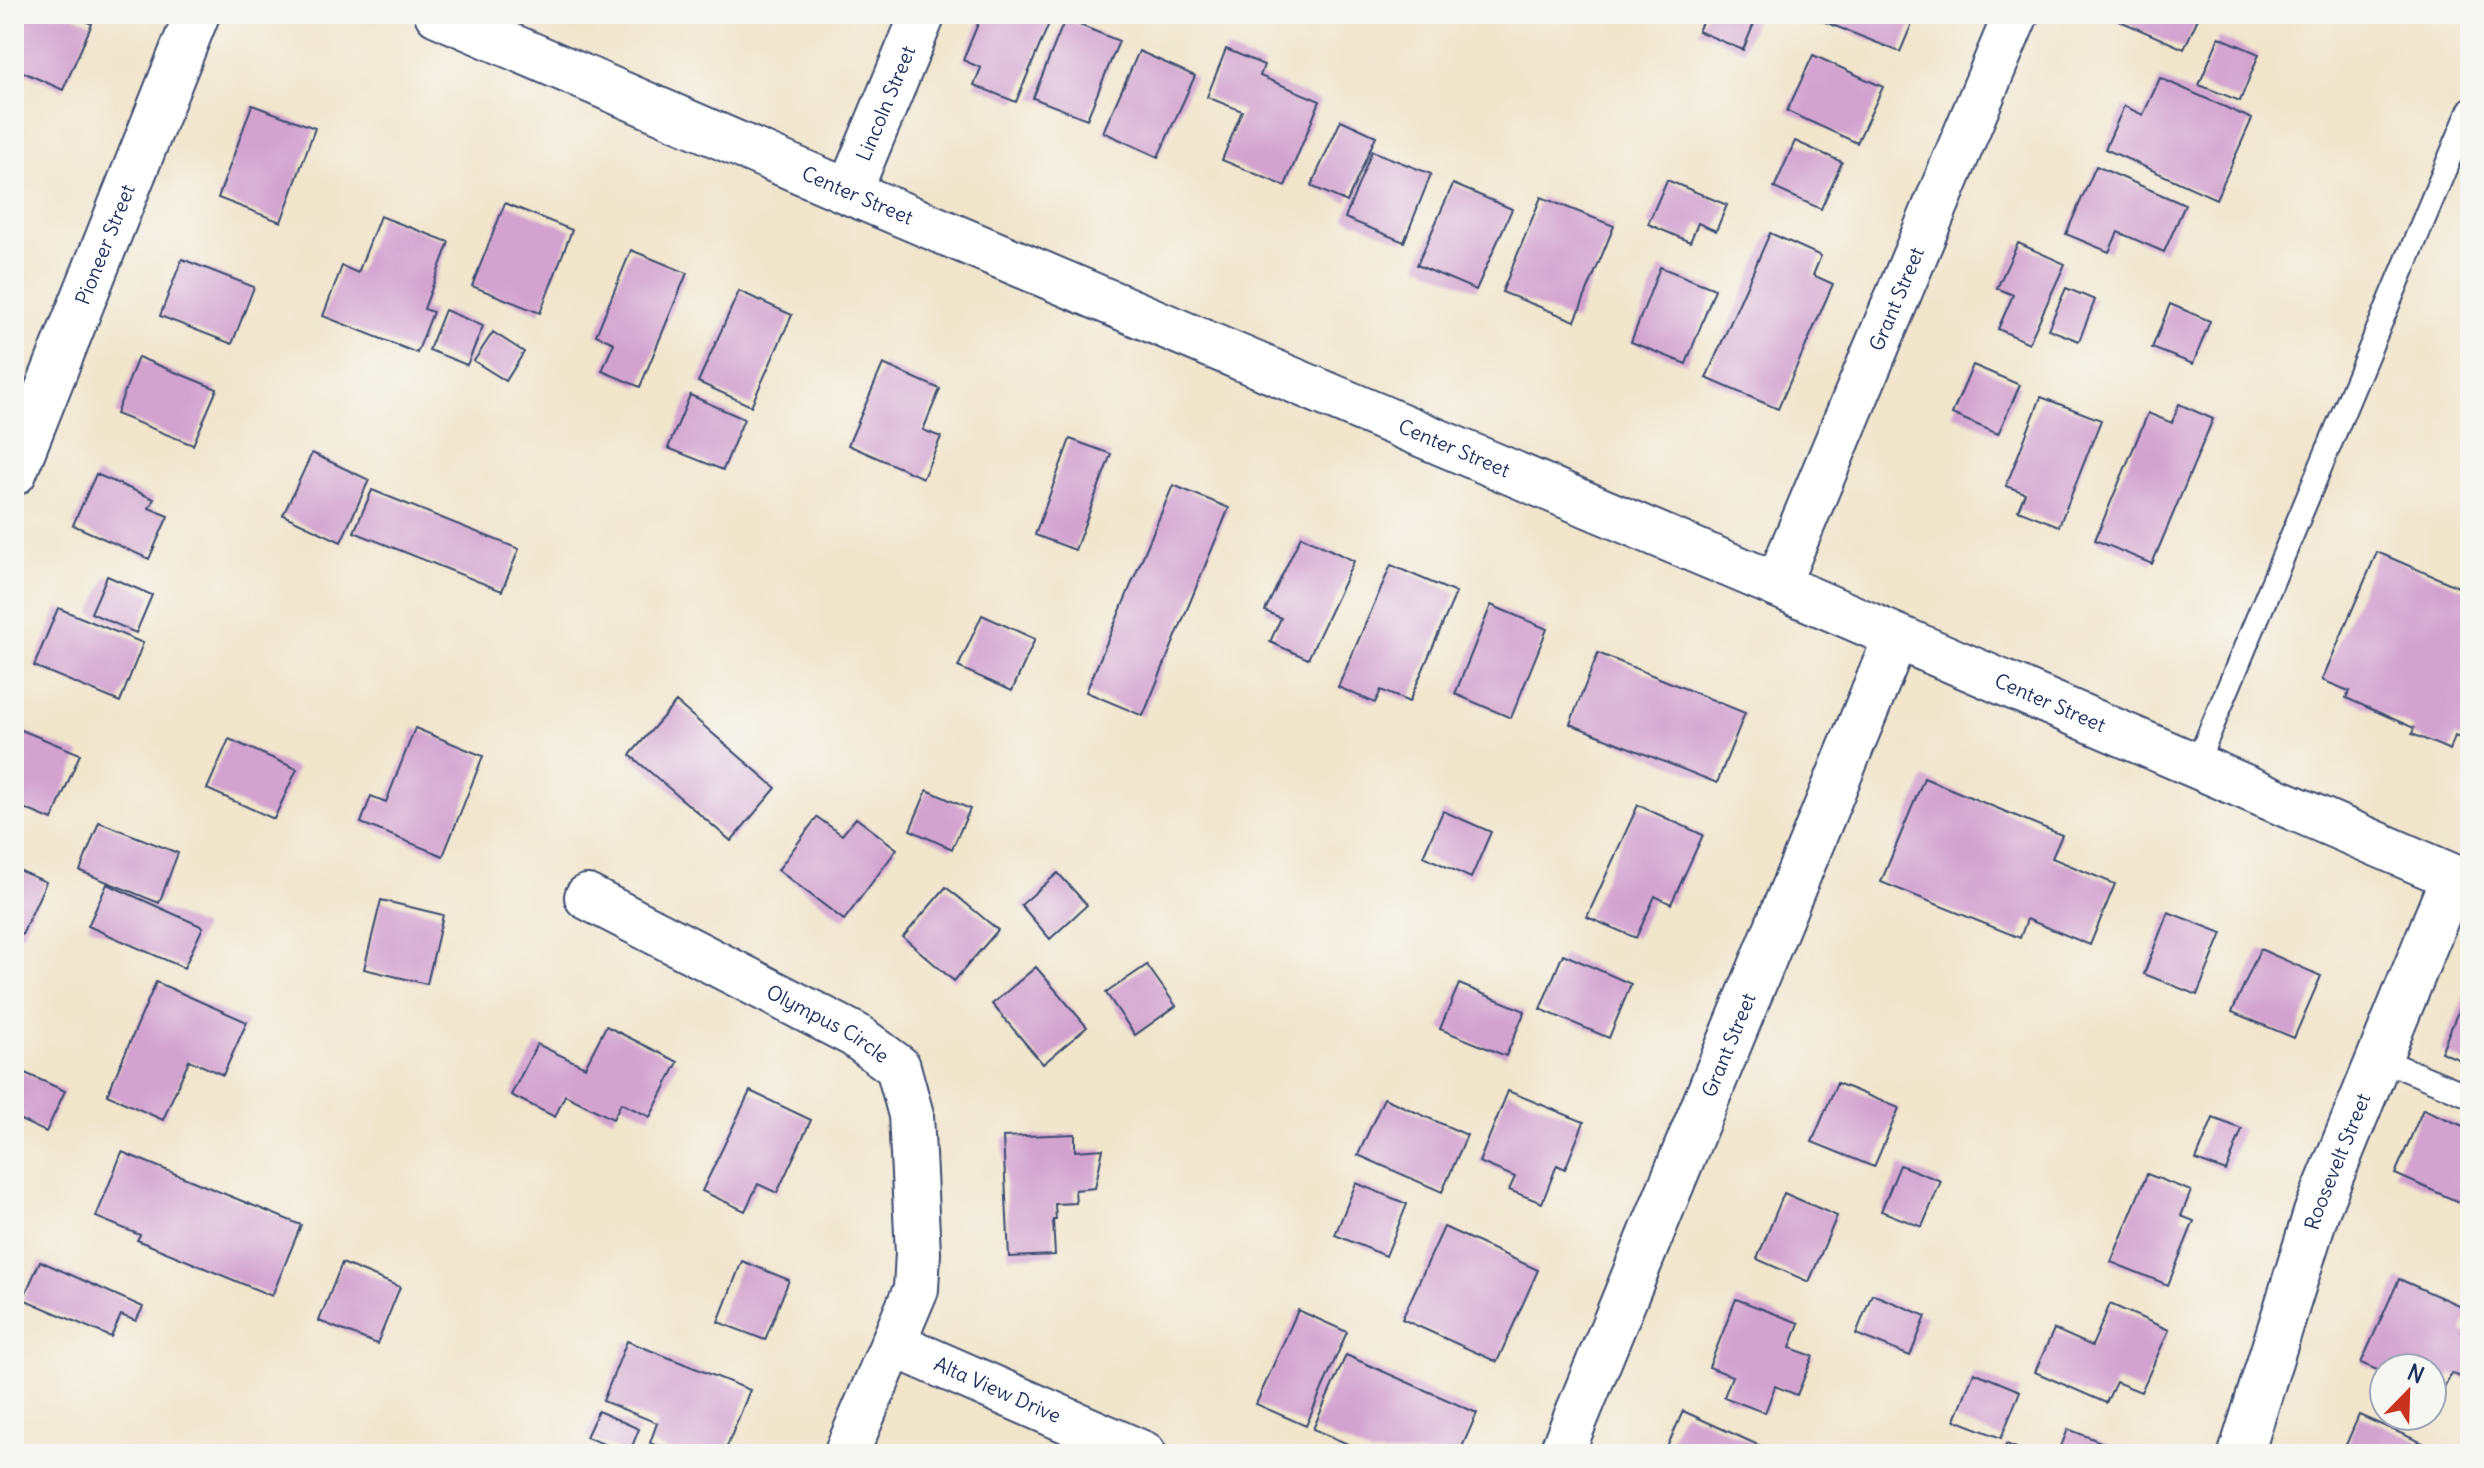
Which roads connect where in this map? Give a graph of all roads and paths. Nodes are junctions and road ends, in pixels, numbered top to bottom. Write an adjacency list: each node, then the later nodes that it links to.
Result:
1 (197, 14): 7 (street, Pioneer Street)
2 (437, 14): 6 (street, Center Street)
3 (923, 14): 6 (street, Lincoln Street)
4 (2016, 14): 8 (street, Grant Street)
5 (2470, 109): 10 (lane)
6 (849, 192): 8 (street, Center Street)
7 (14, 473)
8 (1777, 585): 9 (street, Center Street)
9 (1896, 637): 10 (street, Center Street); 18 (street, Grant Street)
10 (2196, 765): 11 (street, Center Street)
11 (2462, 881): 13 (street, Roosevelt Street)
12 (587, 897): 15 (street, Olympus Circle)
13 (2378, 1058): 14 (lane); 19 (street, Roosevelt Street)
14 (2470, 1096)
15 (893, 1344): 16 (street, Olympus Circle); 17 (street, Alta View Drive)
16 (846, 1454)
17 (1144, 1454)
18 (1561, 1454)
19 (2241, 1454)

